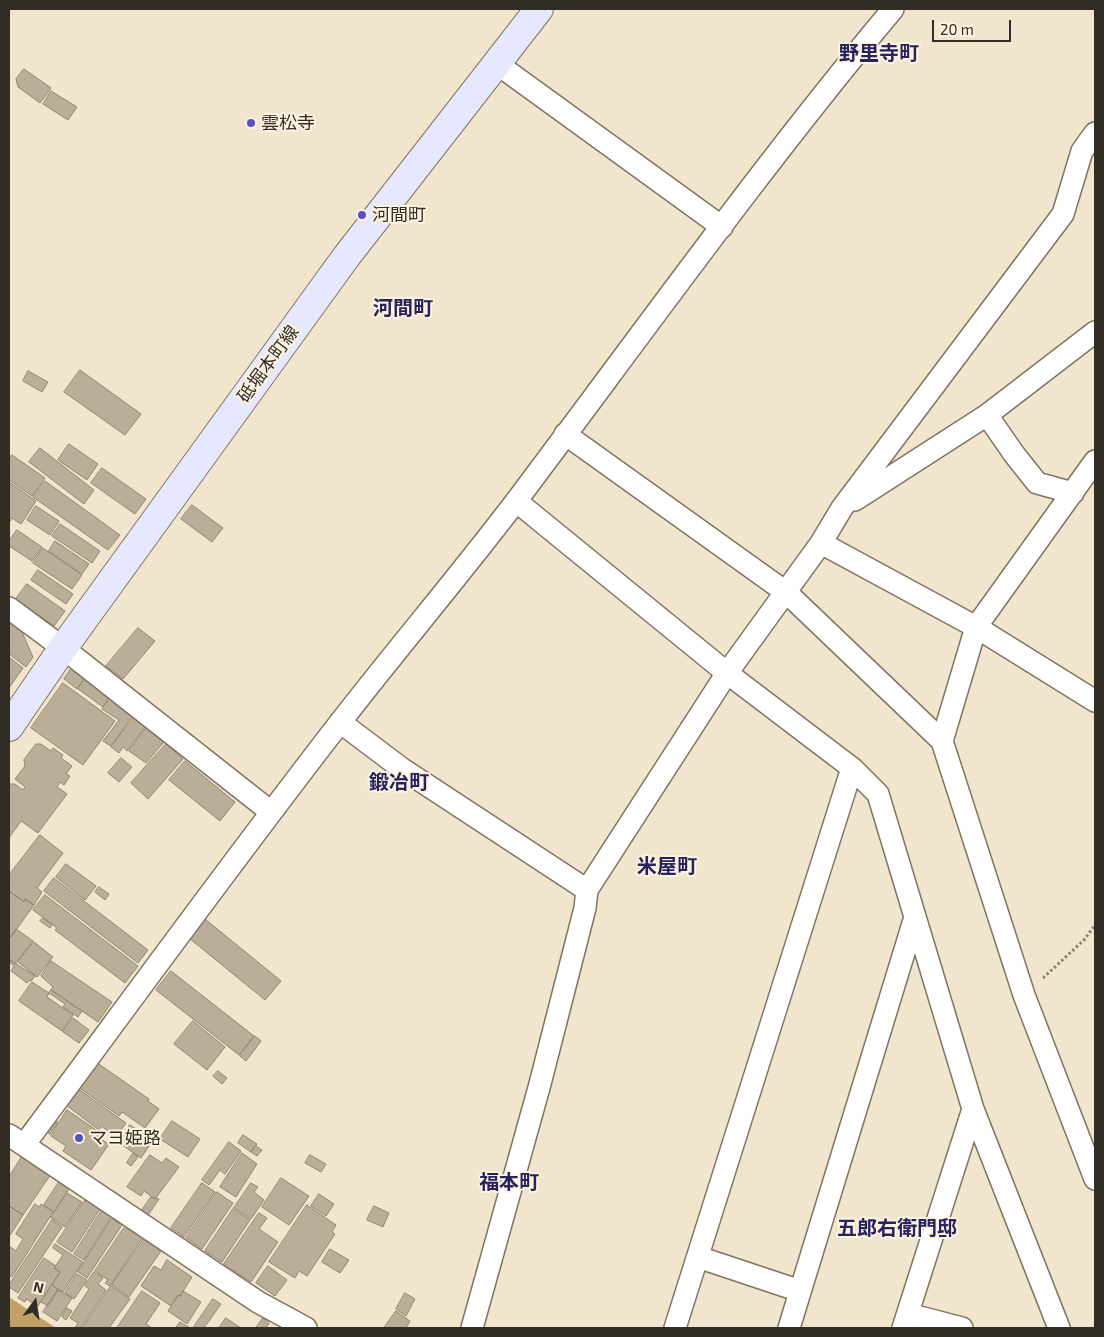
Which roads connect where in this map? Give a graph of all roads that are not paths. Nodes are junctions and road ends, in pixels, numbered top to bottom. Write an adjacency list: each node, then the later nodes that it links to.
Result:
1 (893, 9): 5 (street)
2 (536, 10): 3 (main road, 砥堀本町線)
3 (496, 63): 5 (street); 17 (main road, 砥堀本町線)
4 (1095, 134): 12 (street)
5 (722, 227): 8 (street)
6 (1095, 332): 7 (street)
7 (987, 415): 10 (street); 12 (street)
8 (565, 434): 11 (street); 14 (street)
9 (1095, 461): 10 (street)
10 (1072, 493): 16 (street)
11 (516, 501): 18 (street); 20 (street)
12 (842, 508): 13 (street)
13 (821, 543): 14 (street); 16 (street)
14 (787, 593): 18 (street); 22 (street)
15 (9, 608): 17 (street)
16 (976, 627): 19 (street); 22 (street)
17 (63, 648): 21 (main road, 砥堀本町線); 24 (street)
18 (727, 673): 23 (street); 25 (street)
19 (1095, 701)
20 (340, 722): 24 (street); 25 (street)
21 (9, 727)
22 (942, 741): 29 (street)
23 (852, 768): 26 (street); 30 (street)
24 (271, 812): 28 (street)
25 (587, 890): 34 (street)
26 (915, 917): 27 (street); 31 (street)
27 (973, 1109): 32 (street); 38 (street)
28 (16, 1140): 33 (street)
29 (1095, 1179)
30 (698, 1257): 31 (street); 35 (street)
31 (800, 1291): 36 (street)
32 (906, 1321): 37 (street)
33 (306, 1328)
34 (472, 1328)
35 (675, 1328)
36 (789, 1328)
37 (962, 1328)
38 (1059, 1328)

